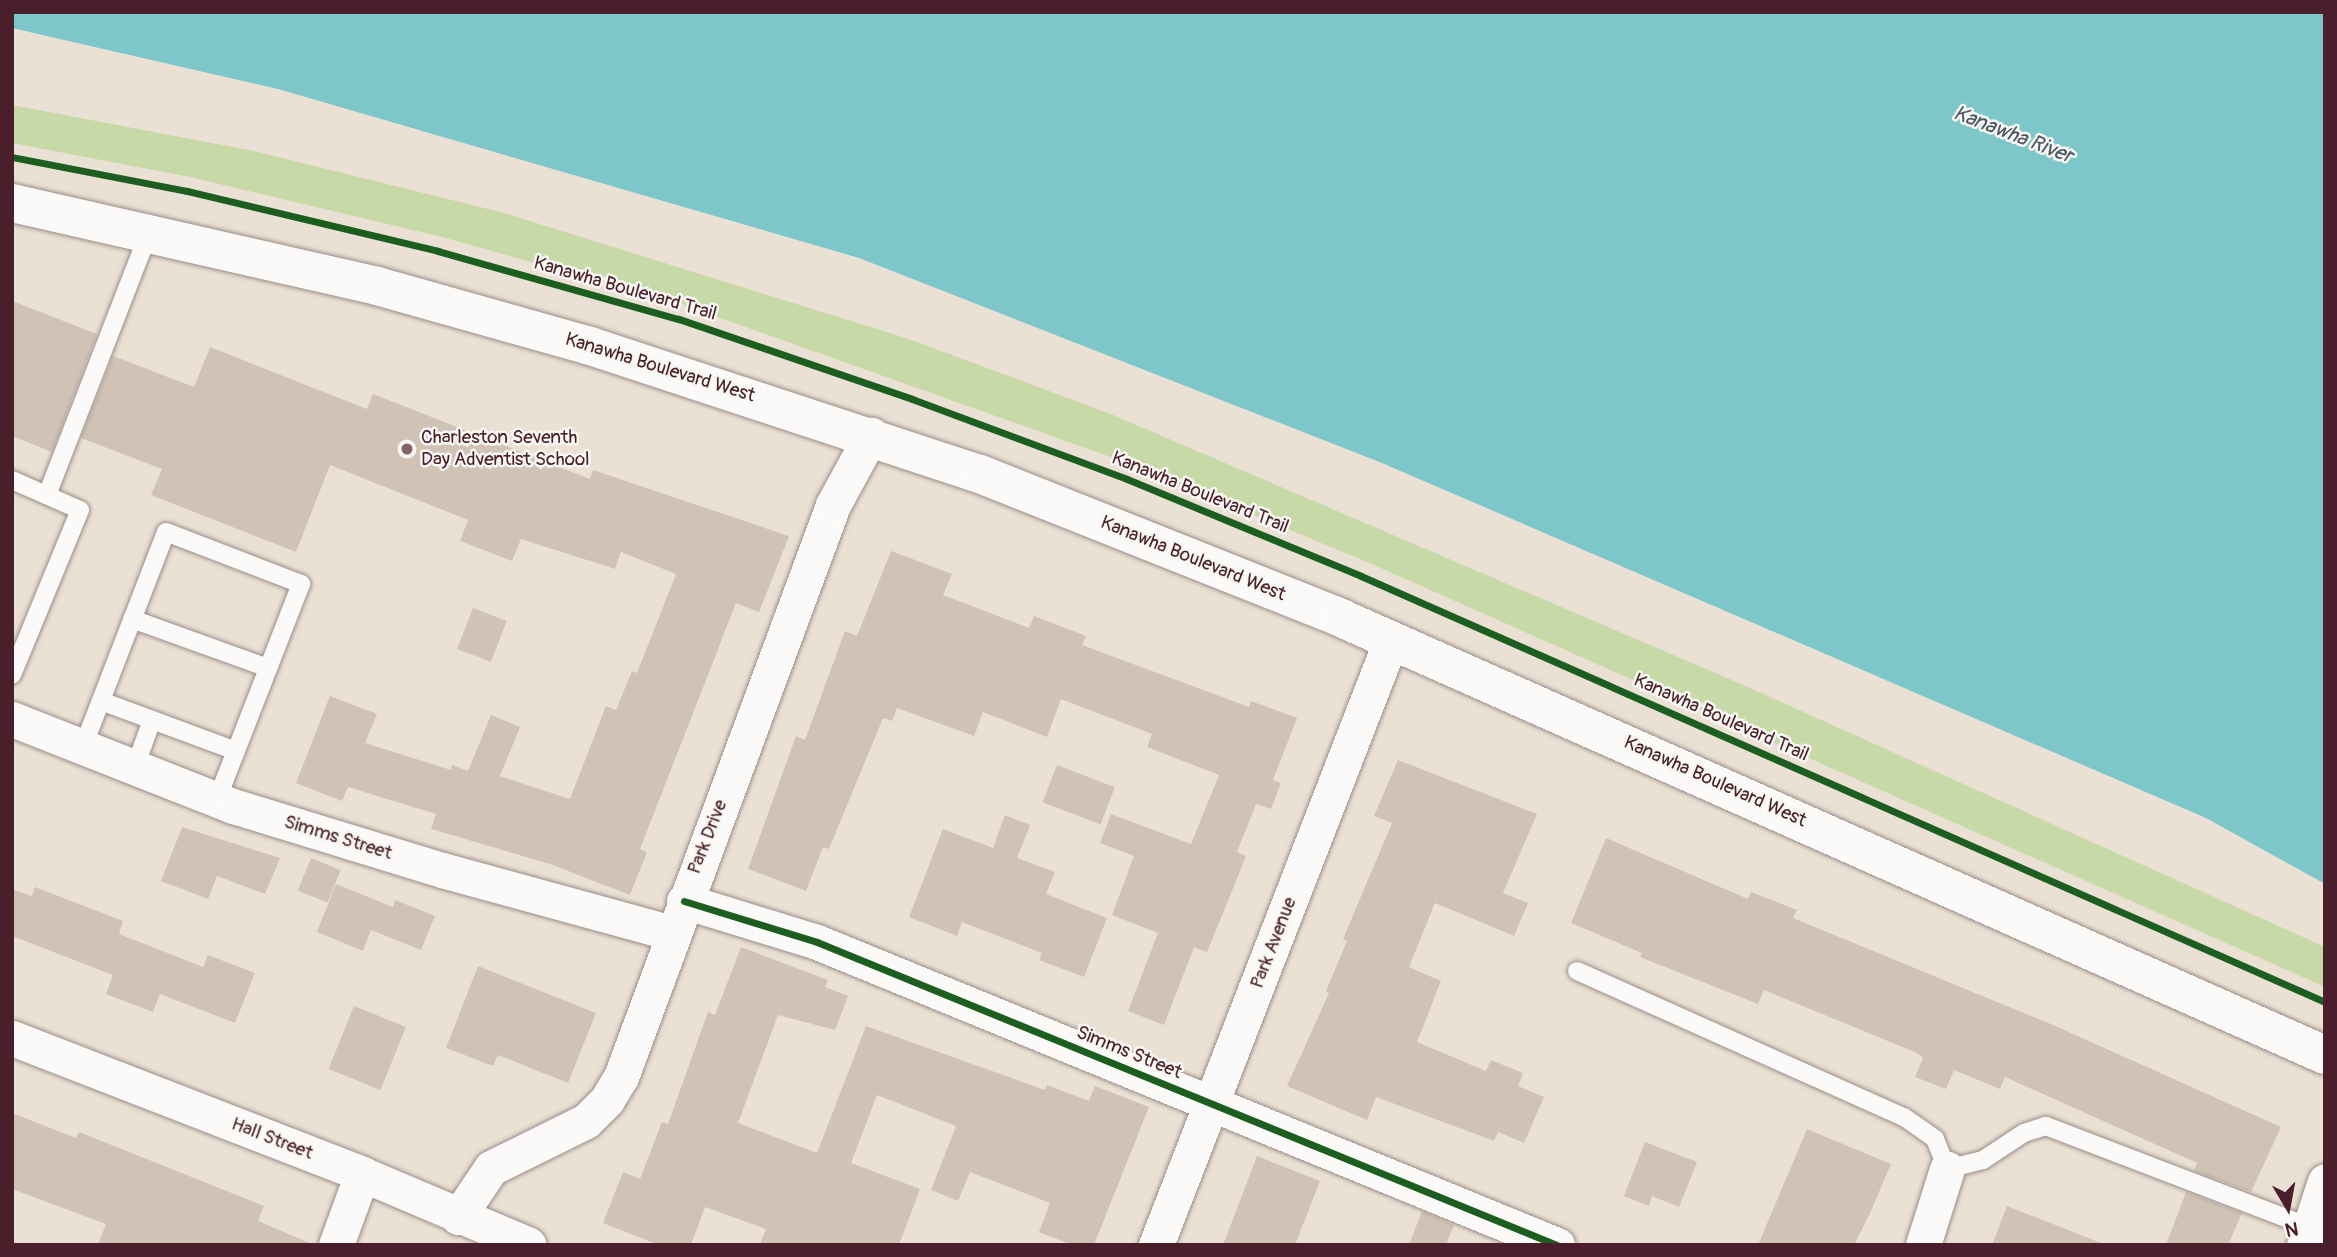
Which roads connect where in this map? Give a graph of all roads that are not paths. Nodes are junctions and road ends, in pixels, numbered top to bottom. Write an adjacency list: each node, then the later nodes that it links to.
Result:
1 (12, 203): 2 (main road, Kanawha Boulevard West)
2 (149, 232): 3 (main road, Kanawha Boulevard West); 5 (lane)
3 (871, 435): 7 (main road, Kanawha Boulevard West); 17 (street, Park Drive)
4 (13, 481): 5 (lane)
5 (47, 495): 9 (lane)
6 (132, 620): 8 (lane); 8 (lane); 10 (lane)
7 (1391, 640): 20 (main road, Kanawha Boulevard West); 21 (street, Park Avenue)
8 (268, 668): 14 (lane)
9 (12, 675)
10 (101, 701): 12 (lane); 13 (lane)
11 (12, 719): 13 (street, Simms Street)
12 (152, 720): 14 (lane); 15 (lane)
13 (83, 747): 15 (street, Simms Street)
14 (236, 751): 16 (lane)
15 (135, 767): 16 (street, Simms Street)
16 (217, 800): 17 (street, Simms Street)
17 (679, 917): 21 (street, Simms Street); 25 (street, Park Drive)
18 (1577, 971): 22 (lane)
19 (12, 1038): 23 (street, Hall Street)
20 (2325, 1055)
21 (1213, 1105): 29 (street, Park Avenue); 30 (street, Simms Street)
22 (1947, 1169): 26 (lane); 31 (street)
23 (362, 1174): 25 (street, Hall Street); 27 (street)
24 (2325, 1181): 26 (street)
25 (458, 1217): 28 (street, Hall Street)
26 (2313, 1235)
27 (336, 1245)
28 (529, 1245)
29 (1156, 1245)
30 (1557, 1245)
31 (1923, 1245)

